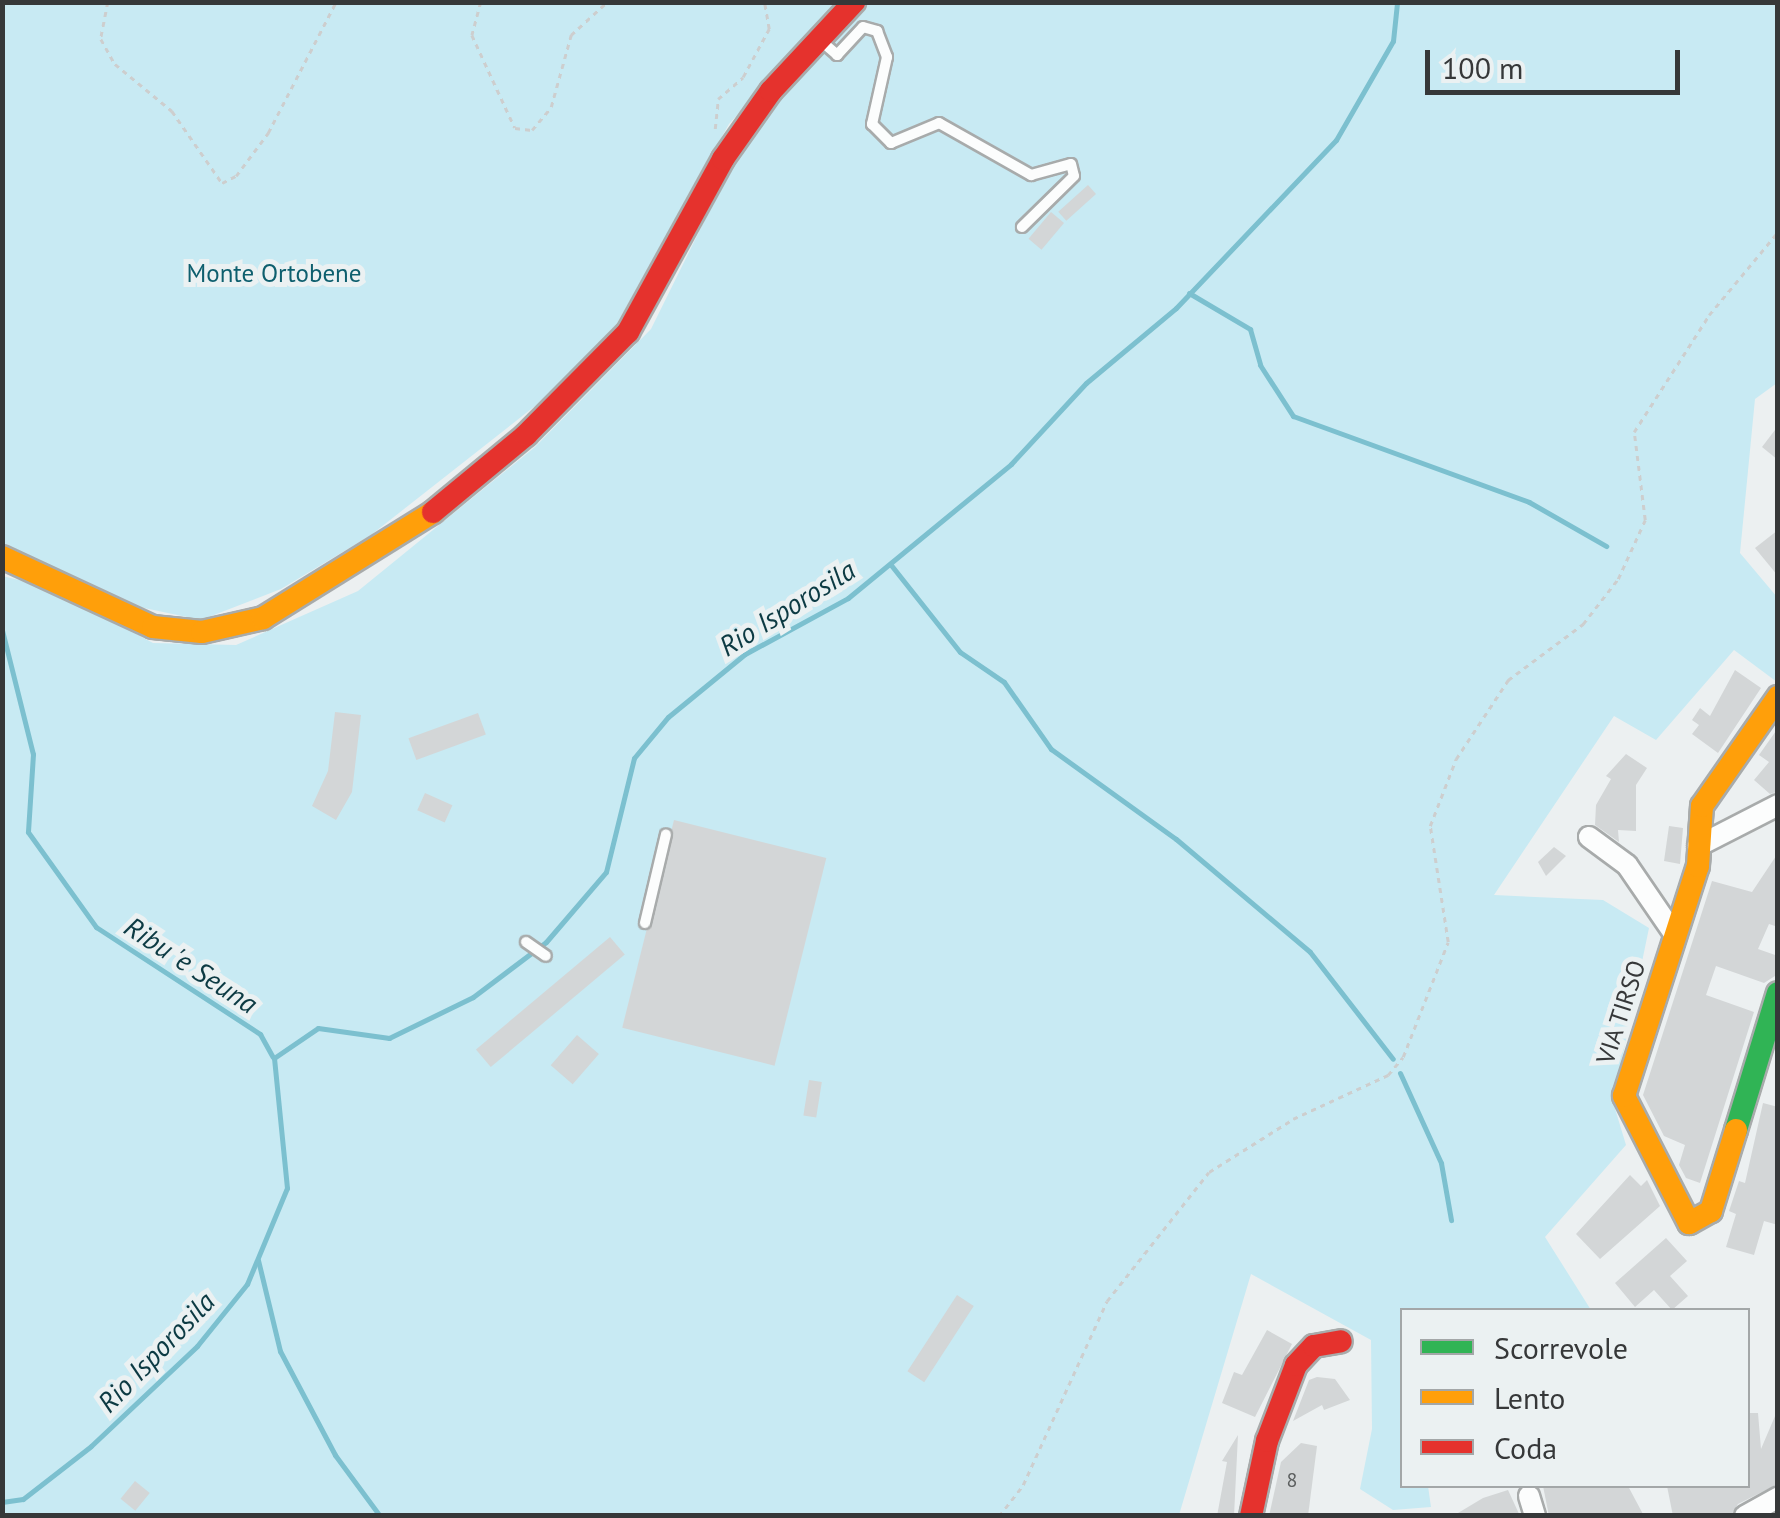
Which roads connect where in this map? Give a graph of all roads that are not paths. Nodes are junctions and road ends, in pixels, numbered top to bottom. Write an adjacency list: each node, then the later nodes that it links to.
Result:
1 (854, 2): 2 (main road)
2 (819, 39): 3 (lane); 4 (main road)
3 (1022, 227)
4 (2, 557)
5 (1778, 697): 9 (main road, VIA TIRSO)
6 (1778, 804): 9 (street)
7 (666, 834): 10 (lane)
8 (1589, 837): 11 (street)
9 (1698, 846): 11 (main road, VIA TIRSO)
10 (645, 923)
11 (1674, 935): 14 (main road, VIA TIRSO)
12 (526, 942): 13 (lane)
13 (546, 956)
14 (1778, 993)
15 (1341, 1341): 17 (main road)
16 (1778, 1498): 18 (street)
17 (1252, 1516)
18 (1745, 1516)

